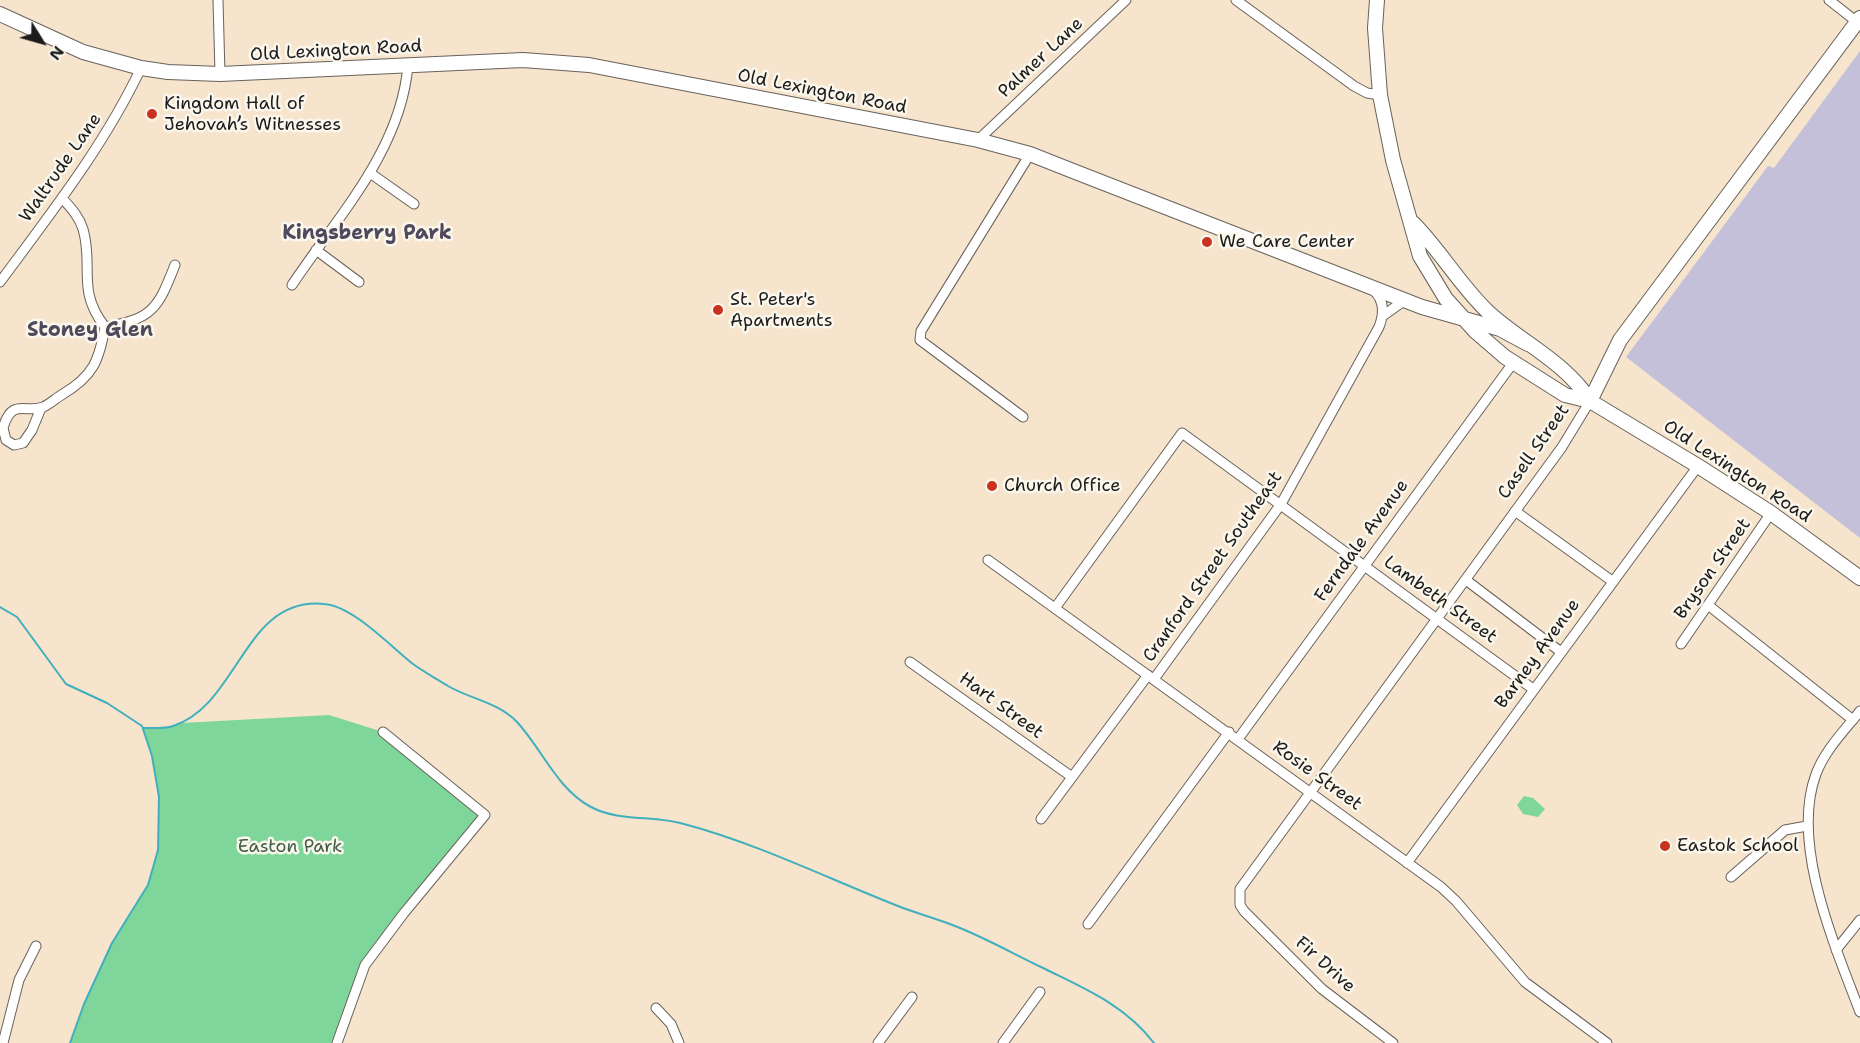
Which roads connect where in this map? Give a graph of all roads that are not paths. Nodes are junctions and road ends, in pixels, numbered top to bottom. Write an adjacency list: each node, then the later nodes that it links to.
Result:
1 (218, 0): 10 (street)
2 (1126, 0): 12 (street, Palmer Lane)
3 (1236, 0): 11 (street)
4 (1377, 0): 11 (street)
5 (1829, 0): 7 (street)
6 (0, 14): 9 (street, Old Lexington Road)
7 (1859, 20): 30 (street, Casell Street)
8 (408, 65): 10 (street, Old Lexington Road); 12 (street, Old Lexington Road); 14 (street)
9 (141, 68): 10 (street, Old Lexington Road); 15 (street, Waltrude Lane)
10 (220, 74)
11 (1380, 95): 17 (street)
12 (978, 140): 13 (street, Old Lexington Road)
13 (1029, 154): 23 (street, Old Lexington Road); 32 (street)
14 (370, 173): 16 (street); 18 (street)
15 (62, 198): 20 (street, Waltrude Lane); 27 (street)
16 (414, 204)
17 (1413, 223): 26 (street); 28 (street)
18 (316, 250): 21 (street); 22 (street)
19 (175, 265): 27 (street)
20 (0, 282)
21 (358, 282)
22 (292, 285)
23 (1370, 286): 24 (street, Old Lexington Road); 25 (street)
24 (1405, 300): 25 (street, Cranford Street Southeast); 26 (street, Old Lexington Road)
25 (1384, 315): 34 (street, Cranford Street Southeast)
26 (1466, 320): 28 (street); 29 (street, Old Lexington Road)
27 (105, 327): 31 (street)
28 (1528, 344): 30 (street, Old Lexington Road)
29 (1513, 363): 30 (street, Old Lexington Road); 38 (street, Ferndale Avenue)
30 (1590, 400): 33 (street, Old Lexington Road); 35 (street, Casell Street)
31 (41, 408): 31 (street)
32 (1023, 417)
33 (1698, 466): 36 (street, Old Lexington Road); 41 (street, Barney Avenue)
34 (1281, 504): 38 (street, Lambeth Street); 43 (street, Lambeth Street); 48 (street, Cranford Street Southeast)
35 (1515, 511): 40 (street, Casell Street); 41 (street)
36 (1771, 513): 39 (street, Old Lexington Road); 42 (street, Bryson Street)
37 (988, 560): 43 (street, Rosie Street)
38 (1364, 565): 44 (street, Lambeth Street); 54 (street, Ferndale Avenue)
39 (1860, 578)
40 (1466, 579): 44 (street, Casell Street); 46 (street)
41 (1612, 581): 46 (street, Barney Avenue)
42 (1708, 605): 45 (street, Bryson Street); 51 (street)
43 (1055, 608): 48 (street, Rosie Street)
44 (1437, 619): 49 (street, Lambeth Street); 56 (street, Casell Street)
45 (1681, 644)
46 (1561, 652): 49 (street, Barney Avenue)
47 (910, 662): 55 (street, Hart Street)
48 (1151, 677): 53 (street, Rosie Street); 55 (street, Cranford Street Southeast)
49 (1533, 689): 59 (street, Barney Avenue)
50 (1860, 711): 51 (street)
51 (1853, 720): 58 (street)
52 (383, 732): 71 (street)
53 (1228, 732): 54 (street, Rosie Street); 63 (street)
54 (1238, 739): 56 (street, Rosie Street)
55 (1072, 777): 57 (street, Cranford Street Southeast)
56 (1310, 790): 59 (street, Rosie Street); 61 (street, Casell Street)
57 (1041, 819)
58 (1807, 826): 60 (street); 65 (street)
59 (1407, 863): 76 (street, Rosie Street)
60 (1731, 877)
61 (1240, 905): 75 (street, Fir Drive)
62 (1860, 920): 65 (street)
63 (1088, 924)
64 (36, 946): 70 (street)
65 (1836, 950): 69 (street)
66 (1040, 992): 74 (street)
67 (912, 997): 73 (street)
68 (656, 1008): 72 (street)
69 (1860, 1012)
70 (3, 1043)
71 (337, 1043)
72 (679, 1043)
73 (878, 1043)
74 (1003, 1043)
75 (1393, 1043)
76 (1607, 1043)

